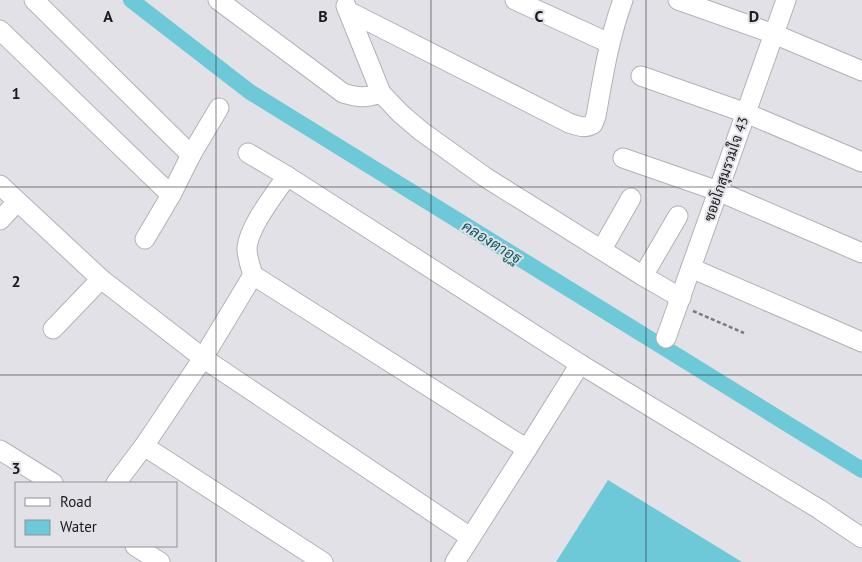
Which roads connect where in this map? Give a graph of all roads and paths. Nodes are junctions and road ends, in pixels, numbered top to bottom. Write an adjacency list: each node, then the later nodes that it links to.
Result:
1 (34, 0): 17 (street)
2 (218, 0): 13 (street)
3 (515, 0): 10 (street)
4 (623, 0): 10 (street)
5 (678, 0): 9 (street)
6 (786, 0): 9 (street, ซอยโกสุมรวมใจ 43)
7 (346, 6): 10 (street); 13 (street)
8 (0, 30): 23 (street)
9 (774, 34): 11 (street); 15 (street, ซอยโกสุมรวมใจ 43)
10 (609, 43)
11 (862, 71)
12 (641, 76): 15 (street)
13 (381, 93): 29 (street)
14 (219, 108): 17 (street)
15 (746, 113): 19 (street); 22 (street, ซอยโกสุมรวมใจ 43)
16 (248, 153): 20 (street)
17 (190, 154): 23 (street)
18 (624, 158): 22 (street)
19 (862, 162)
20 (287, 176): 32 (street); 41 (street)
21 (0, 185): 25 (street)
22 (718, 191): 30 (street); 31 (street, ซอยโกสุมรวมใจ 43)
23 (171, 195): 28 (street)
24 (631, 198): 29 (street)
25 (17, 202): 27 (street); 34 (street)
26 (678, 216): 33 (street)
27 (0, 220)
28 (146, 239)
29 (602, 249): 33 (street)
30 (862, 253)
31 (691, 268): 35 (street, ซอยโกสุมรวมใจ 43); 39 (street)
32 (253, 274): 40 (street); 43 (street)
33 (643, 276): 35 (street)
34 (101, 279): 36 (street); 40 (street)
35 (680, 301): 37 (path); 38 (street, ซอยโกสุมรวมใจ 43)
36 (53, 329)
37 (744, 333)
38 (666, 338)
39 (862, 342)
40 (203, 358): 42 (street); 47 (street)
41 (580, 364): 43 (street); 48 (street)
42 (144, 446): 46 (street); 51 (street)
43 (527, 449): 47 (street)
44 (0, 450): 45 (street)
45 (51, 482)
46 (117, 482)
47 (470, 537): 52 (street)
48 (862, 538)
49 (137, 547): 50 (street)
50 (160, 562)
51 (323, 562)
52 (455, 562)

